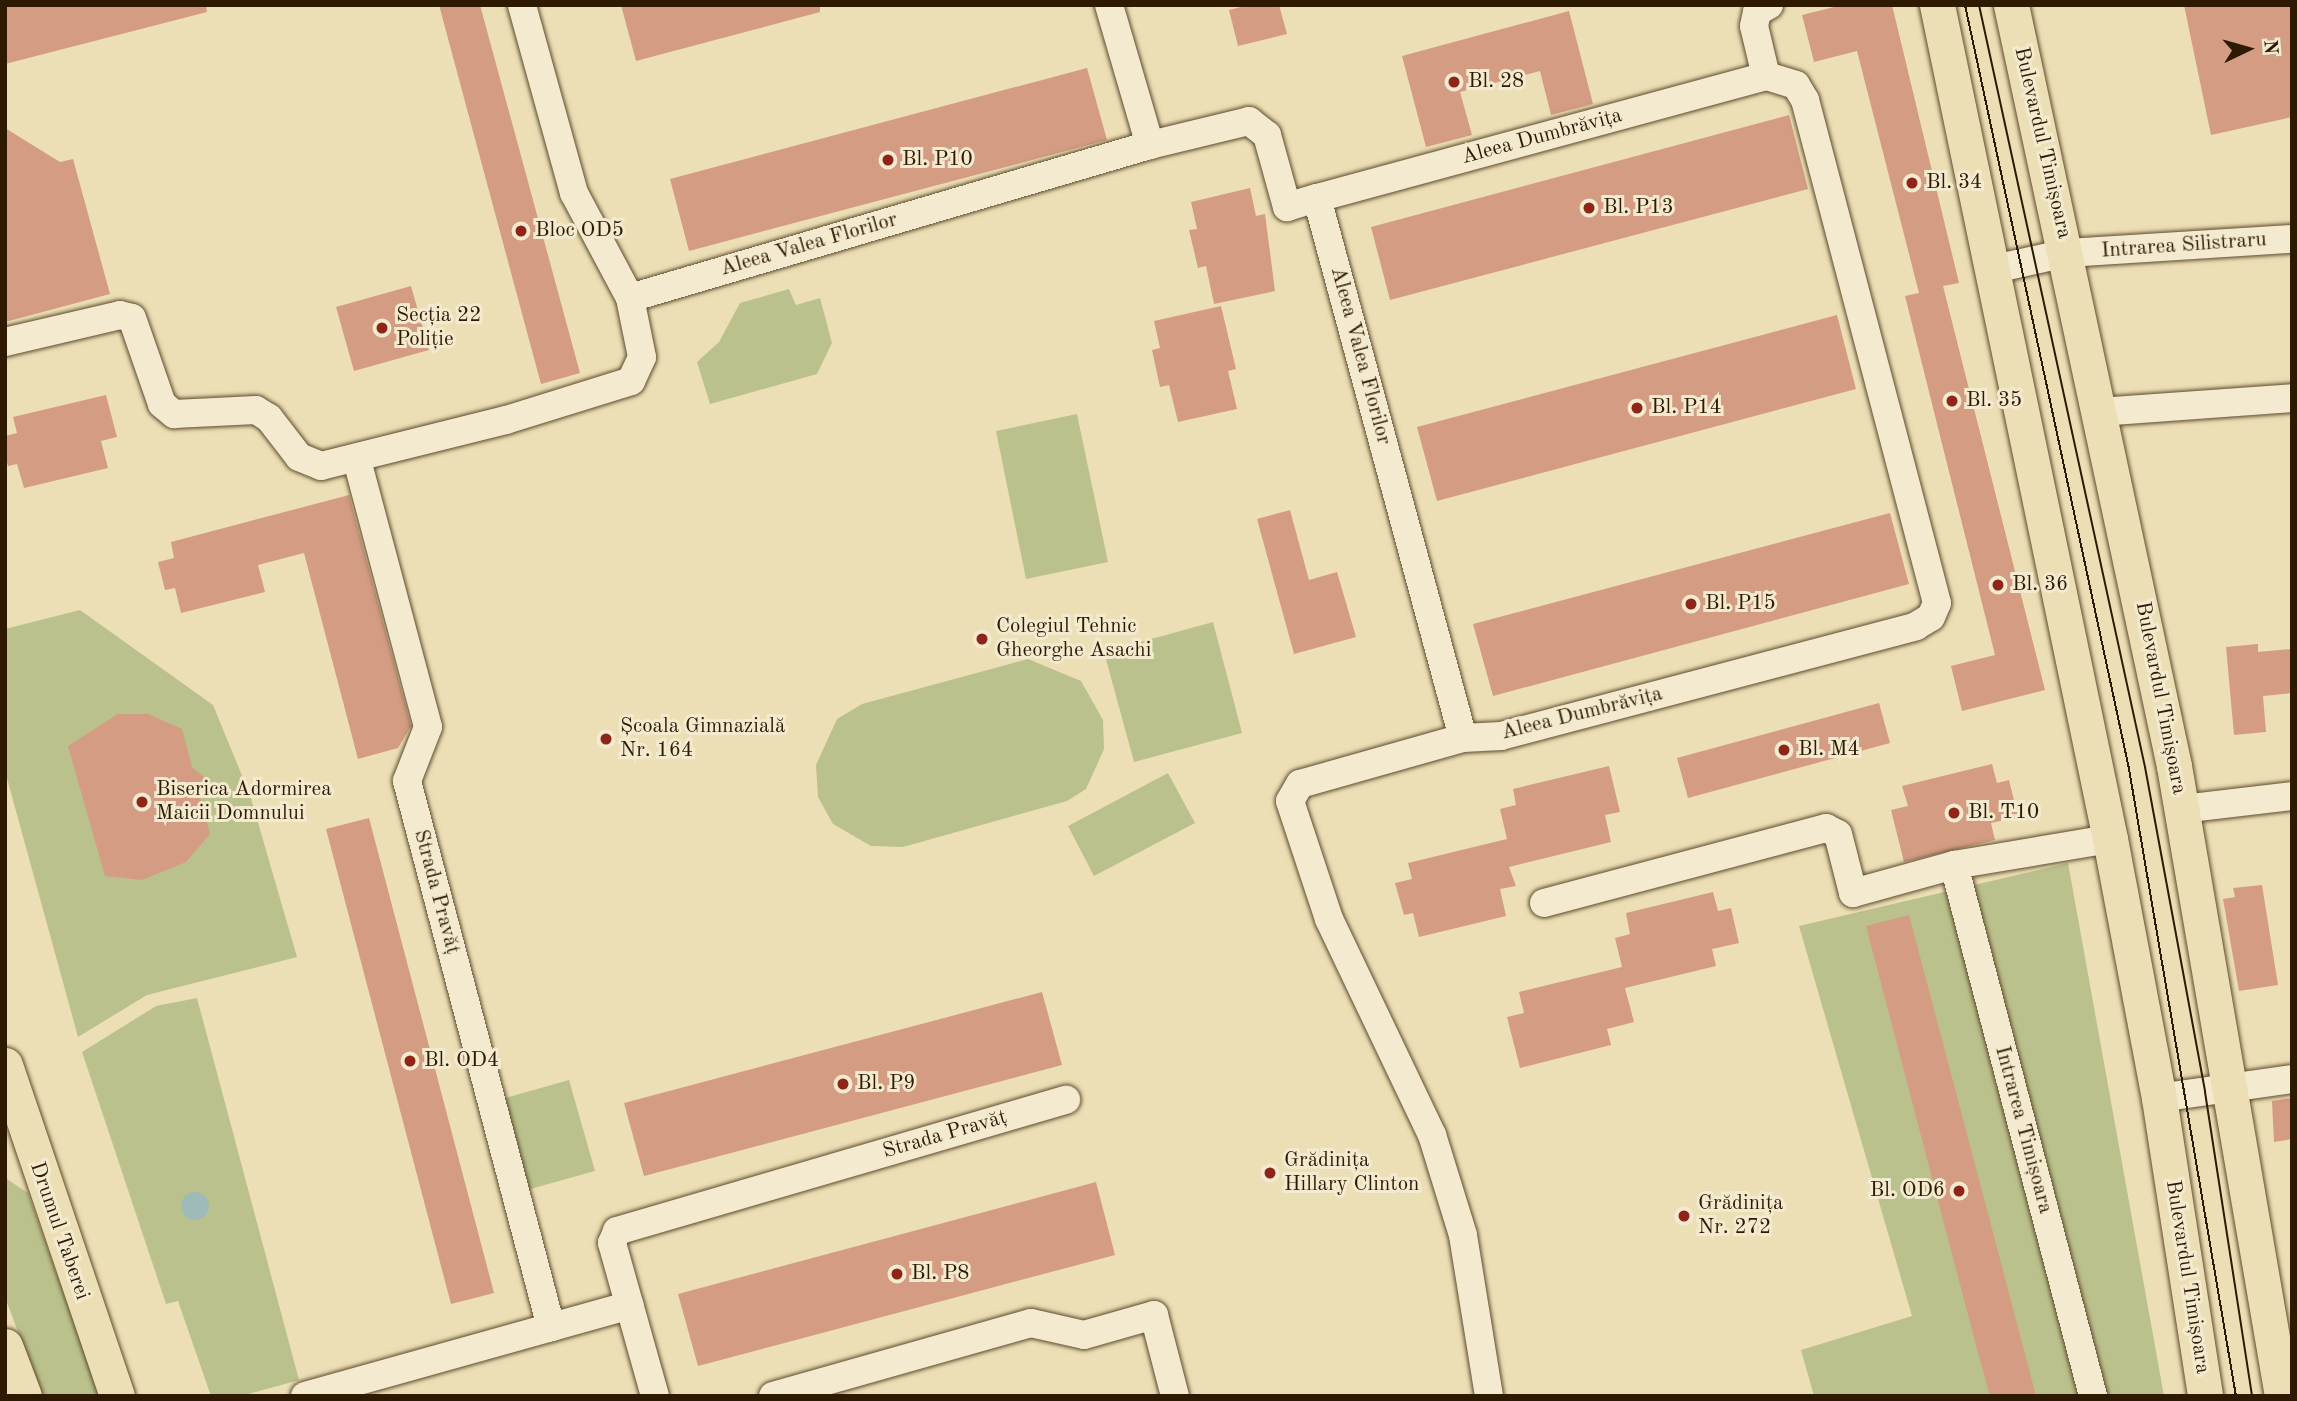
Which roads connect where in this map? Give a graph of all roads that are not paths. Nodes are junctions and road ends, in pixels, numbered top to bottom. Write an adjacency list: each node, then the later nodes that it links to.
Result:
1 (522, 5): 12 (street)
2 (1109, 5): 7 (street)
3 (1769, 5): 6 (street)
4 (1937, 5): 11 (main road, Bulevardul Timișoara)
5 (2011, 5): 10 (main road, Bulevardul Timișoara)
6 (1766, 76): 8 (street, Aleea Dumbrăvița); 17 (street, Aleea Dumbrăvița)
7 (1150, 145): 8 (street, Aleea Valea Florilor); 12 (street, Aleea Valea Florilor)
8 (1318, 198): 17 (street, Aleea Valea Florilor)
9 (2292, 239): 10 (street, Intrarea Silistraru)
10 (2067, 253): 11 (street, Intrarea Silistraru); 15 (main road, Bulevardul Timișoara)
11 (1994, 269): 20 (main road, Bulevardul Timișoara)
12 (629, 298): 16 (street)
13 (5, 342): 16 (street)
14 (2292, 398): 15 (street)
15 (2099, 412): 19 (main road, Bulevardul Timișoara)
16 (357, 460): 31 (street, Strada Pravăț)
17 (1463, 737): 39 (street, Aleea Dumbrăvița)
18 (2292, 796): 19 (street)
19 (2182, 809): 25 (main road, Bulevardul Timișoara)
20 (2110, 839): 21 (street); 26 (main road, Bulevardul Timișoara)
21 (1954, 865): 22 (street); 40 (street, Intrarea Timișoara)
22 (1544, 903)
23 (5, 1065): 28 (main road, Drumul Taberei)
24 (2292, 1079): 25 (street)
25 (2233, 1087): 26 (street); 42 (main road, Bulevardul Timișoara)
26 (2159, 1098): 41 (main road, Bulevardul Timișoara)
27 (1066, 1100): 30 (street, Strada Pravăț)
28 (11, 1110): 29 (main road, Drumul Taberei)
29 (21, 1166): 34 (main road, Drumul Taberei)
30 (629, 1305): 31 (street); 36 (street, Strada Pravăț)
31 (551, 1327): 35 (street)
32 (5, 1346): 33 (main road)
33 (24, 1396)
34 (117, 1396)
35 (305, 1396)
36 (655, 1396)
37 (773, 1396): 38 (street)
38 (1175, 1396)
39 (1489, 1396)
40 (2093, 1396)
41 (2205, 1396)
42 (2282, 1396)

